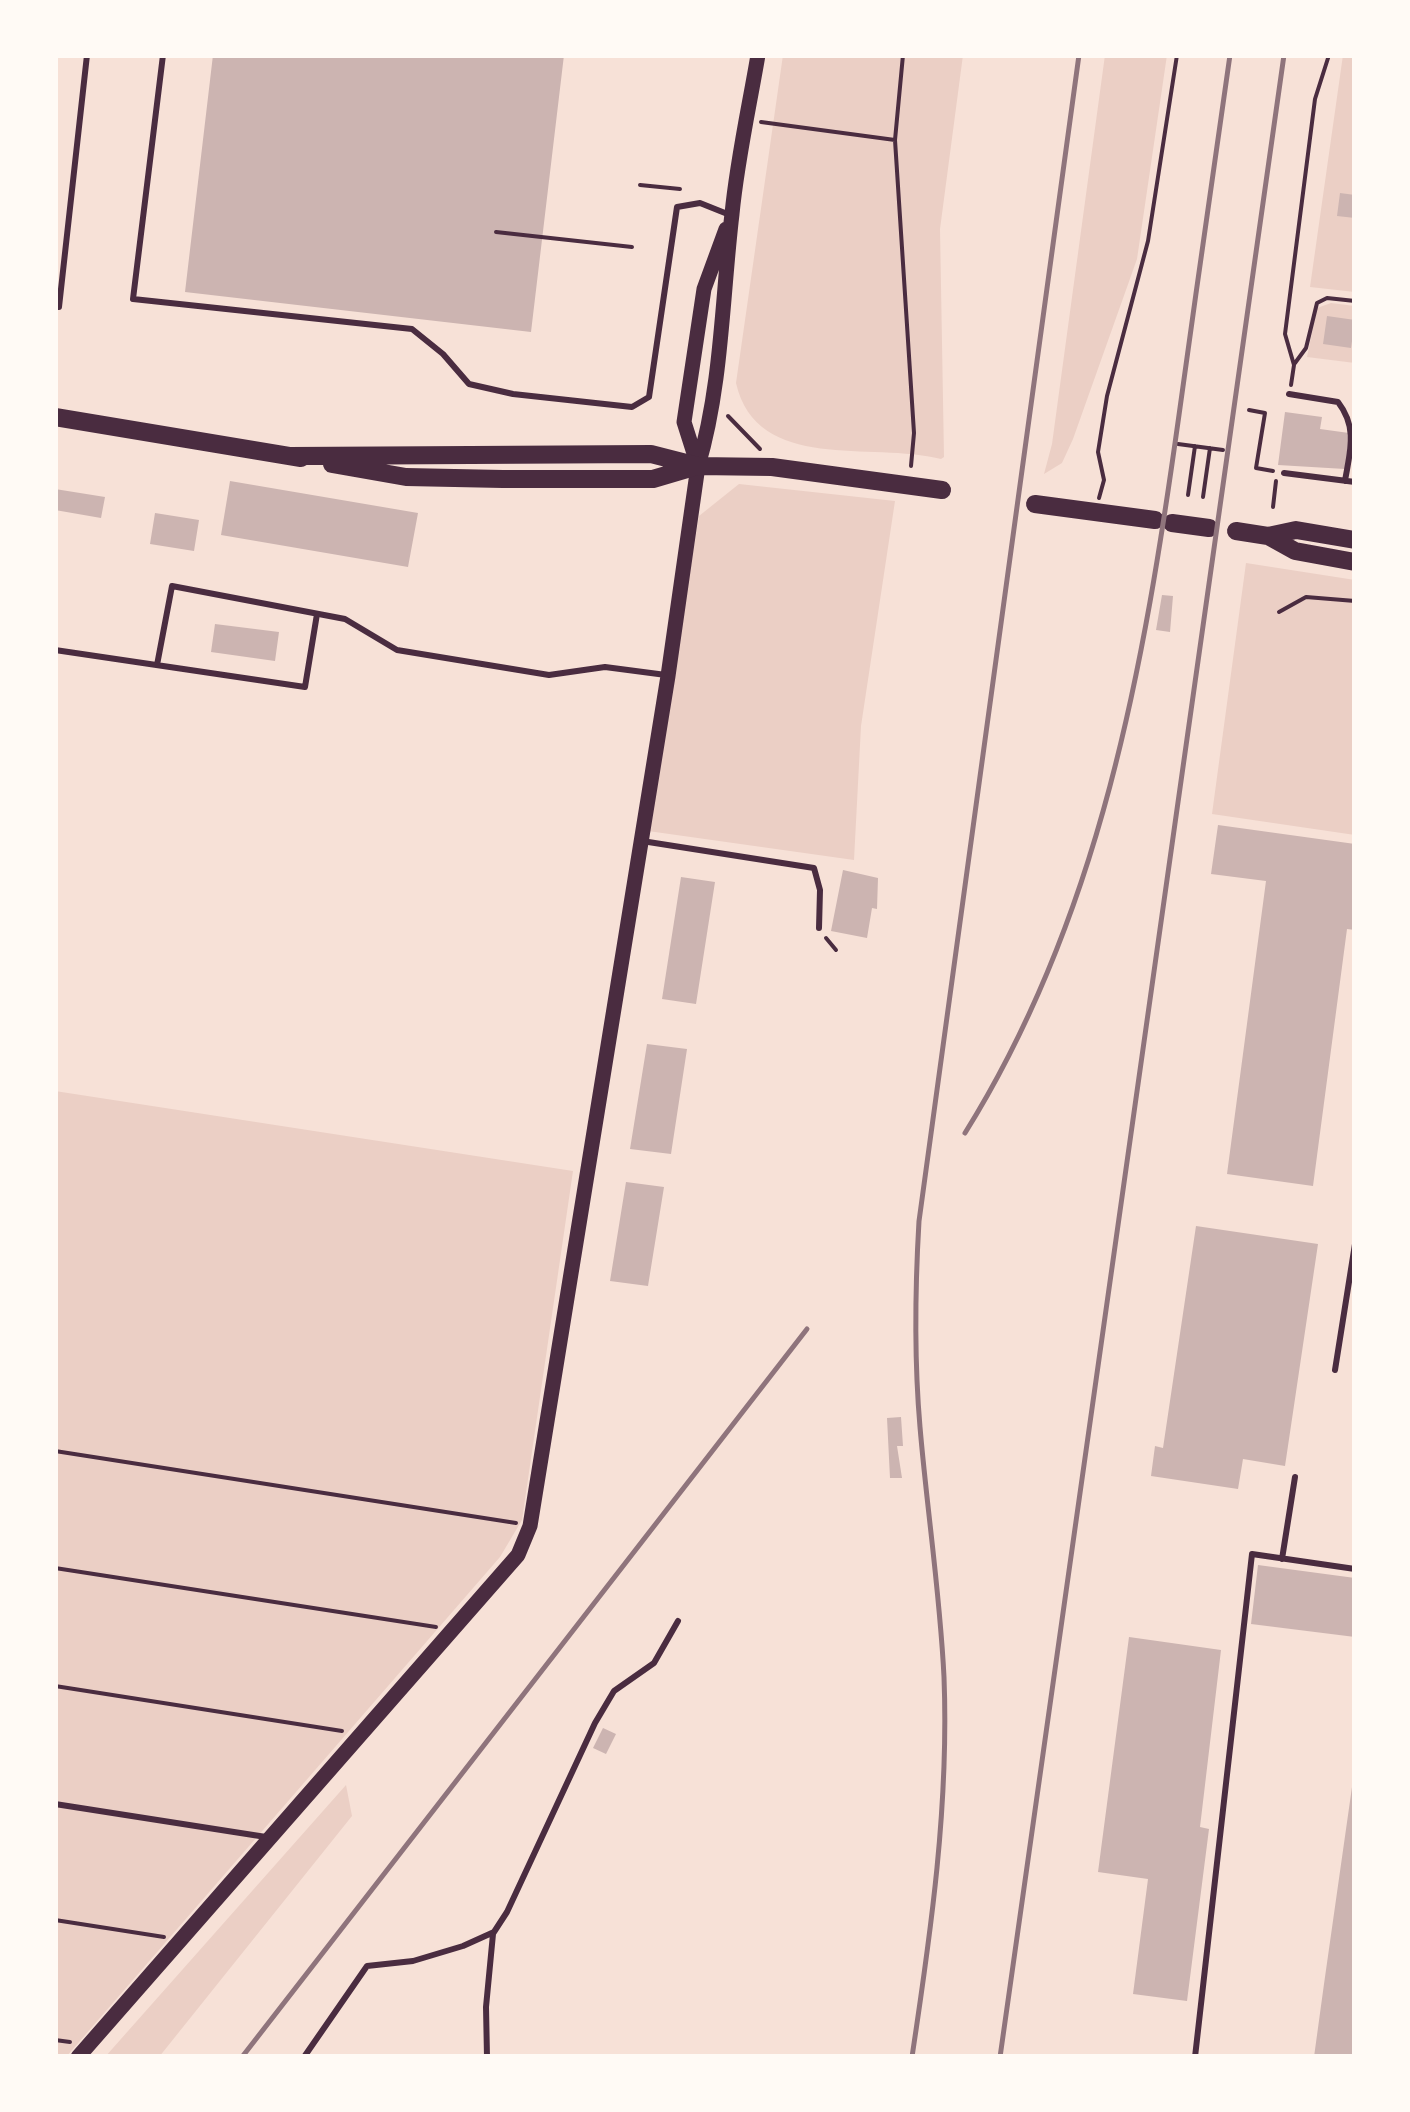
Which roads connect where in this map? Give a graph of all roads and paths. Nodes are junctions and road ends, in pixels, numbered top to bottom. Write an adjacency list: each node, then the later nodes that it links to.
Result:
1 (87, 55): 15 (lane)
2 (163, 55): 11 (lane)
3 (758, 55): 7 (street)
4 (903, 55): 8 (path)
5 (1177, 55): 37 (path)
6 (1329, 55): 16 (path)
7 (747, 120): 8 (path); 11 (street)
8 (895, 140): 31 (path)
9 (640, 185): 10 (path)
10 (680, 189)
11 (731, 216): 26 (street); 26 (street)
12 (496, 232): 13 (path)
13 (632, 247)
14 (1355, 301): 16 (path)
15 (55, 307)
16 (1294, 365): 17 (path)
17 (1289, 394): 29 (lane)
18 (722, 402): 27 (path)
19 (1248, 410): 28 (path)
20 (55, 416): 25 (main road)
21 (1178, 444): 22 (path)
22 (1195, 446): 23 (path); 33 (path)
23 (1210, 448): 24 (path); 34 (path)
24 (1224, 450)
25 (290, 456): 26 (main road); 26 (main road)
26 (698, 466): 27 (main road); 48 (street)
27 (772, 467): 31 (main road)
28 (1281, 475): 29 (lane); 36 (path)
29 (1346, 480): 30 (lane)
30 (1355, 482)
31 (908, 486): 32 (main road)
32 (942, 490)
33 (1188, 495)
34 (1204, 497)
35 (1036, 504): 37 (main road)
36 (1273, 507)
37 (1096, 512): 38 (main road)
38 (1209, 528)
39 (1236, 532): 40 (main road)
40 (1268, 536): 41 (main road); 42 (main road)
41 (1355, 540)
42 (1355, 562)
43 (1355, 601): 44 (path)
44 (1279, 612)
45 (317, 614): 47 (lane); 47 (lane); 48 (lane)
46 (55, 650): 47 (lane)
47 (157, 665)
48 (668, 676): 49 (street)
49 (641, 841): 50 (lane); 55 (street)
50 (819, 928)
51 (1355, 1244): 52 (lane)
52 (1335, 1370)
53 (55, 1451): 55 (path)
54 (1296, 1477): 56 (lane)
55 (530, 1526): 60 (street)
56 (1282, 1558): 58 (lane); 71 (lane)
57 (55, 1568): 60 (path)
58 (1355, 1569)
59 (678, 1622): 66 (lane)
60 (452, 1630): 62 (street)
61 (55, 1686): 62 (path)
62 (361, 1734): 64 (street)
63 (55, 1804): 64 (lane)
64 (270, 1838): 67 (street)
65 (55, 1920): 67 (path)
66 (494, 1932): 69 (lane); 70 (lane)
67 (182, 1939): 68 (street)
68 (78, 2057)
69 (304, 2057)
70 (487, 2057)
71 (1195, 2057)

